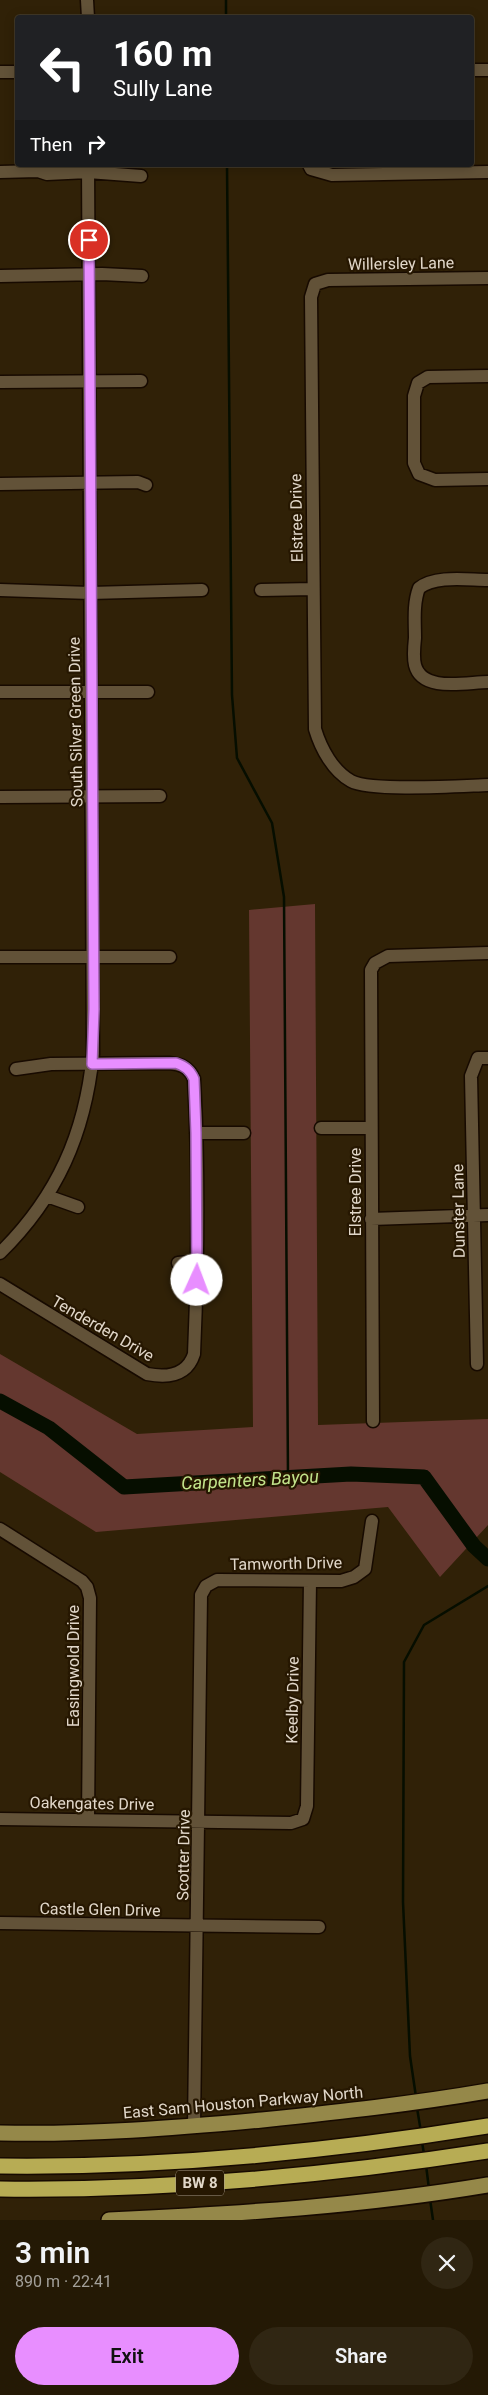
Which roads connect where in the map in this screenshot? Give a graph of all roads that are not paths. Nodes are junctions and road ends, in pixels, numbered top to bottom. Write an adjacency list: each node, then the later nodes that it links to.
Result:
1 (88, 0): 2 (street)
2 (88, 15)
3 (474, 70): 4 (street)
4 (488, 70)
5 (0, 72): 6 (street)
6 (15, 72)
7 (310, 167): 10 (street)
8 (88, 168): 9 (street); 11 (street); 12 (street, South Silver Green Drive)
9 (0, 172)
10 (488, 172)
11 (141, 176)
12 (89, 274): 13 (street); 14 (street); 18 (street, South Silver Green Drive)
13 (0, 276)
14 (142, 276)
15 (488, 278): 16 (street, Willersley Lane)
16 (315, 284): 26 (street, Elstree Drive)
17 (488, 376): 21 (street)
18 (90, 380): 19 (street); 20 (street); 22 (street, South Silver Green Drive)
19 (141, 381)
20 (0, 382)
21 (488, 479)
22 (90, 482): 23 (street); 24 (street); 30 (street, South Silver Green Drive)
23 (0, 484)
24 (146, 485)
25 (488, 580): 31 (street)
26 (313, 589): 29 (street); 35 (street, Elstree Drive)
27 (0, 590): 30 (street)
28 (202, 590): 30 (street)
29 (261, 590)
30 (90, 593): 32 (street, South Silver Green Drive)
31 (488, 682)
32 (92, 691): 33 (street); 34 (street); 38 (street, South Silver Green Drive)
33 (0, 692)
34 (148, 692)
35 (488, 785)
36 (160, 796): 38 (street)
37 (0, 797): 38 (street)
38 (92, 798): 40 (street, South Silver Green Drive)
39 (488, 953): 47 (street, Elstree Drive)
40 (93, 956): 41 (street); 42 (street); 44 (street, South Silver Green Drive)
41 (0, 957)
42 (170, 957)
43 (483, 1058): 52 (street, Dunster Lane)
44 (92, 1064): 45 (street); 48 (street); 50 (street, South Silver Green Drive)
45 (16, 1069)
46 (321, 1128): 47 (street)
47 (371, 1128): 54 (street, Elstree Drive)
48 (196, 1133): 49 (street); 56 (street)
49 (244, 1133)
50 (47, 1196): 51 (street); 55 (street, South Silver Green Drive)
51 (78, 1207)
52 (474, 1215): 53 (street); 54 (street); 59 (street, Dunster Lane)
53 (488, 1215)
54 (372, 1218): 60 (street, Elstree Drive)
55 (0, 1253)
56 (198, 1261): 57 (street); 58 (street, Tenderden Drive)
57 (178, 1263)
58 (0, 1284)
59 (477, 1364)
60 (373, 1421)
61 (372, 1521): 63 (street, Tamworth Drive)
62 (0, 1529): 67 (street, Easingwold Drive)
63 (310, 1582): 64 (street, Tamworth Drive); 66 (street, Keelby Drive)
64 (206, 1586): 68 (street, Scotter Drive)
65 (0, 1818): 67 (street, Oakengates Drive)
66 (303, 1819): 68 (street, Oakengates Drive)
67 (88, 1820): 68 (street, Oakengates Drive)
68 (200, 1820): 70 (street, Scotter Drive)
69 (0, 1923): 70 (street, Castle Glen Drive)
70 (198, 1927): 71 (street, Castle Glen Drive); 73 (street, Scotter Drive)
71 (318, 1927)
72 (488, 2092): 73 (main road, East Sam Houston Parkway North)
73 (194, 2126): 75 (main road, East Sam Houston Parkway North)
74 (488, 2126): 77 (highway, BW 8)
75 (0, 2133)
76 (488, 2151): 79 (highway, BW 8)
77 (0, 2166)
78 (488, 2185): 80 (main road, BW 8)
79 (0, 2189)
80 (150, 2219): 81 (main road, BW 8)
81 (109, 2220)

